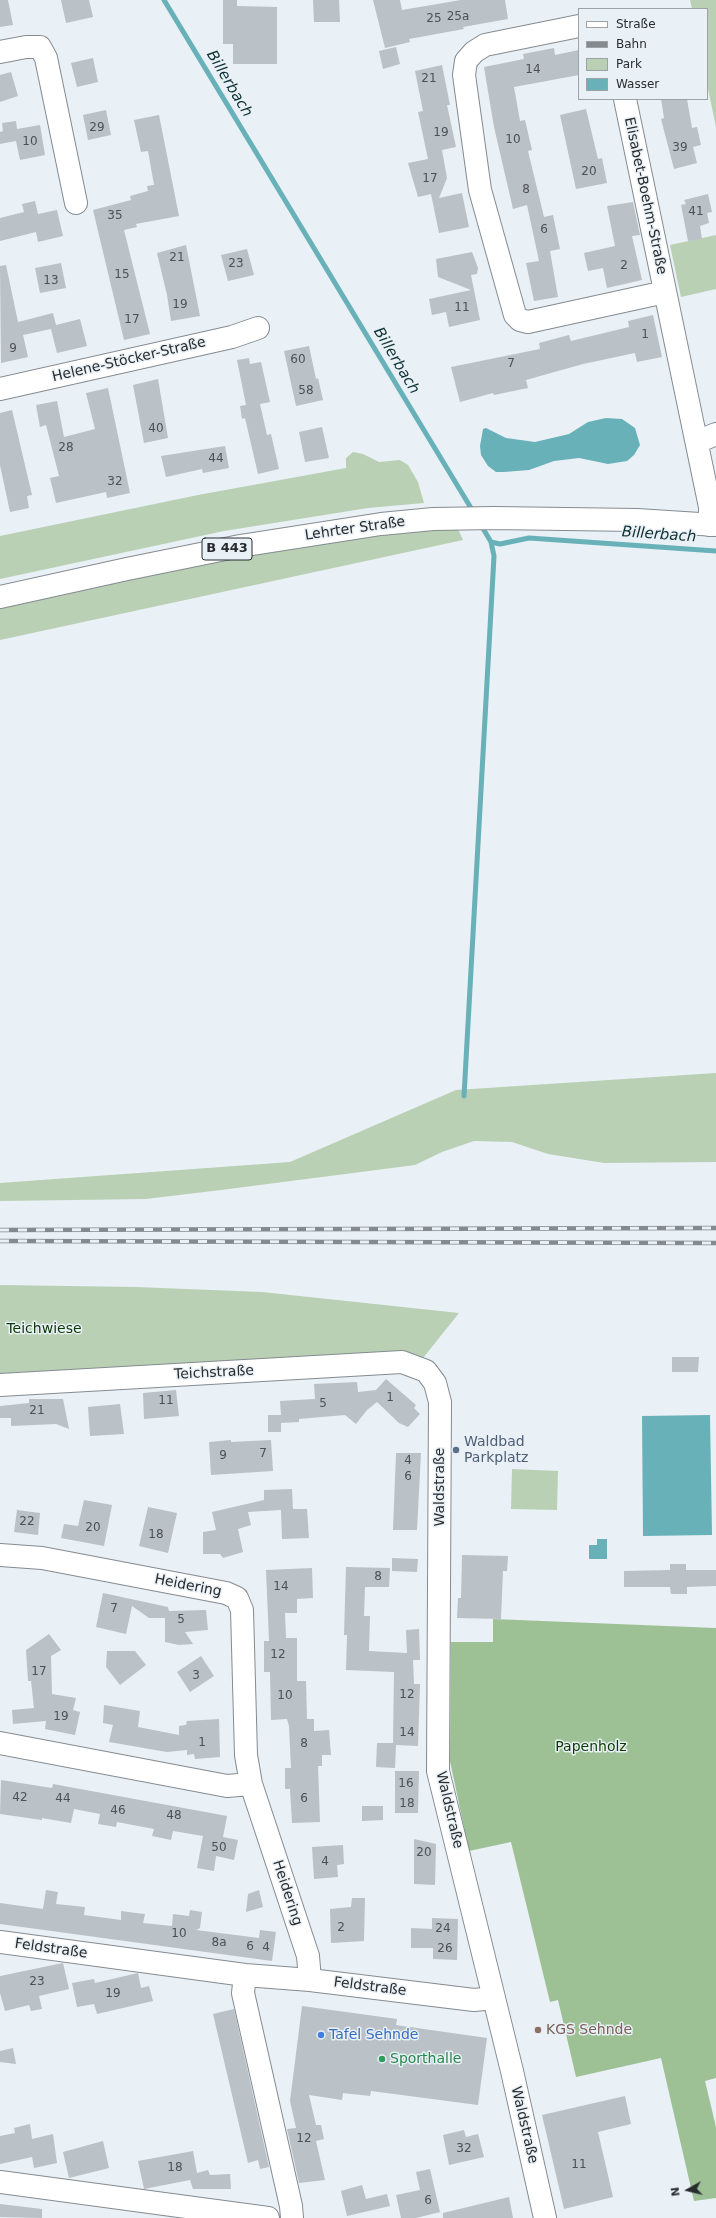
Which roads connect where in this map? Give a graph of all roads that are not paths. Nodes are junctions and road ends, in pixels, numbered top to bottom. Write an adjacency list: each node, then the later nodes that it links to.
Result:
1 (578, 26): 5 (street, Elisabet-Boehm-Straße)
2 (0, 52): 4 (street)
3 (625, 100): 5 (street, Elisabet-Boehm-Straße)
4 (76, 204)
5 (665, 292): 8 (street, Elisabet-Boehm-Straße)
6 (258, 328): 7 (street, Helene-Stöcker-Straße)
7 (0, 389)
8 (706, 438): 9 (street, Elisabet-Boehm-Straße)
9 (713, 525): 10 (street, Lehrter Straße / B 443)
10 (0, 597)
11 (426, 1371): 12 (street, Teichstraße); 19 (street, Waldstraße)
12 (0, 1385)
13 (0, 1555): 15 (street, Heidering)
14 (0, 1743): 15 (street)
15 (251, 1784): 18 (street, Heidering)
16 (0, 1942): 17 (street, Feldstraße)
17 (245, 1975): 18 (street, Feldstraße); 22 (street)
18 (310, 1980): 19 (street, Feldstraße)
19 (494, 1998): 23 (street, Waldstraße)
20 (0, 2182): 21 (street)
21 (268, 2218)
22 (292, 2218)
23 (545, 2218)

